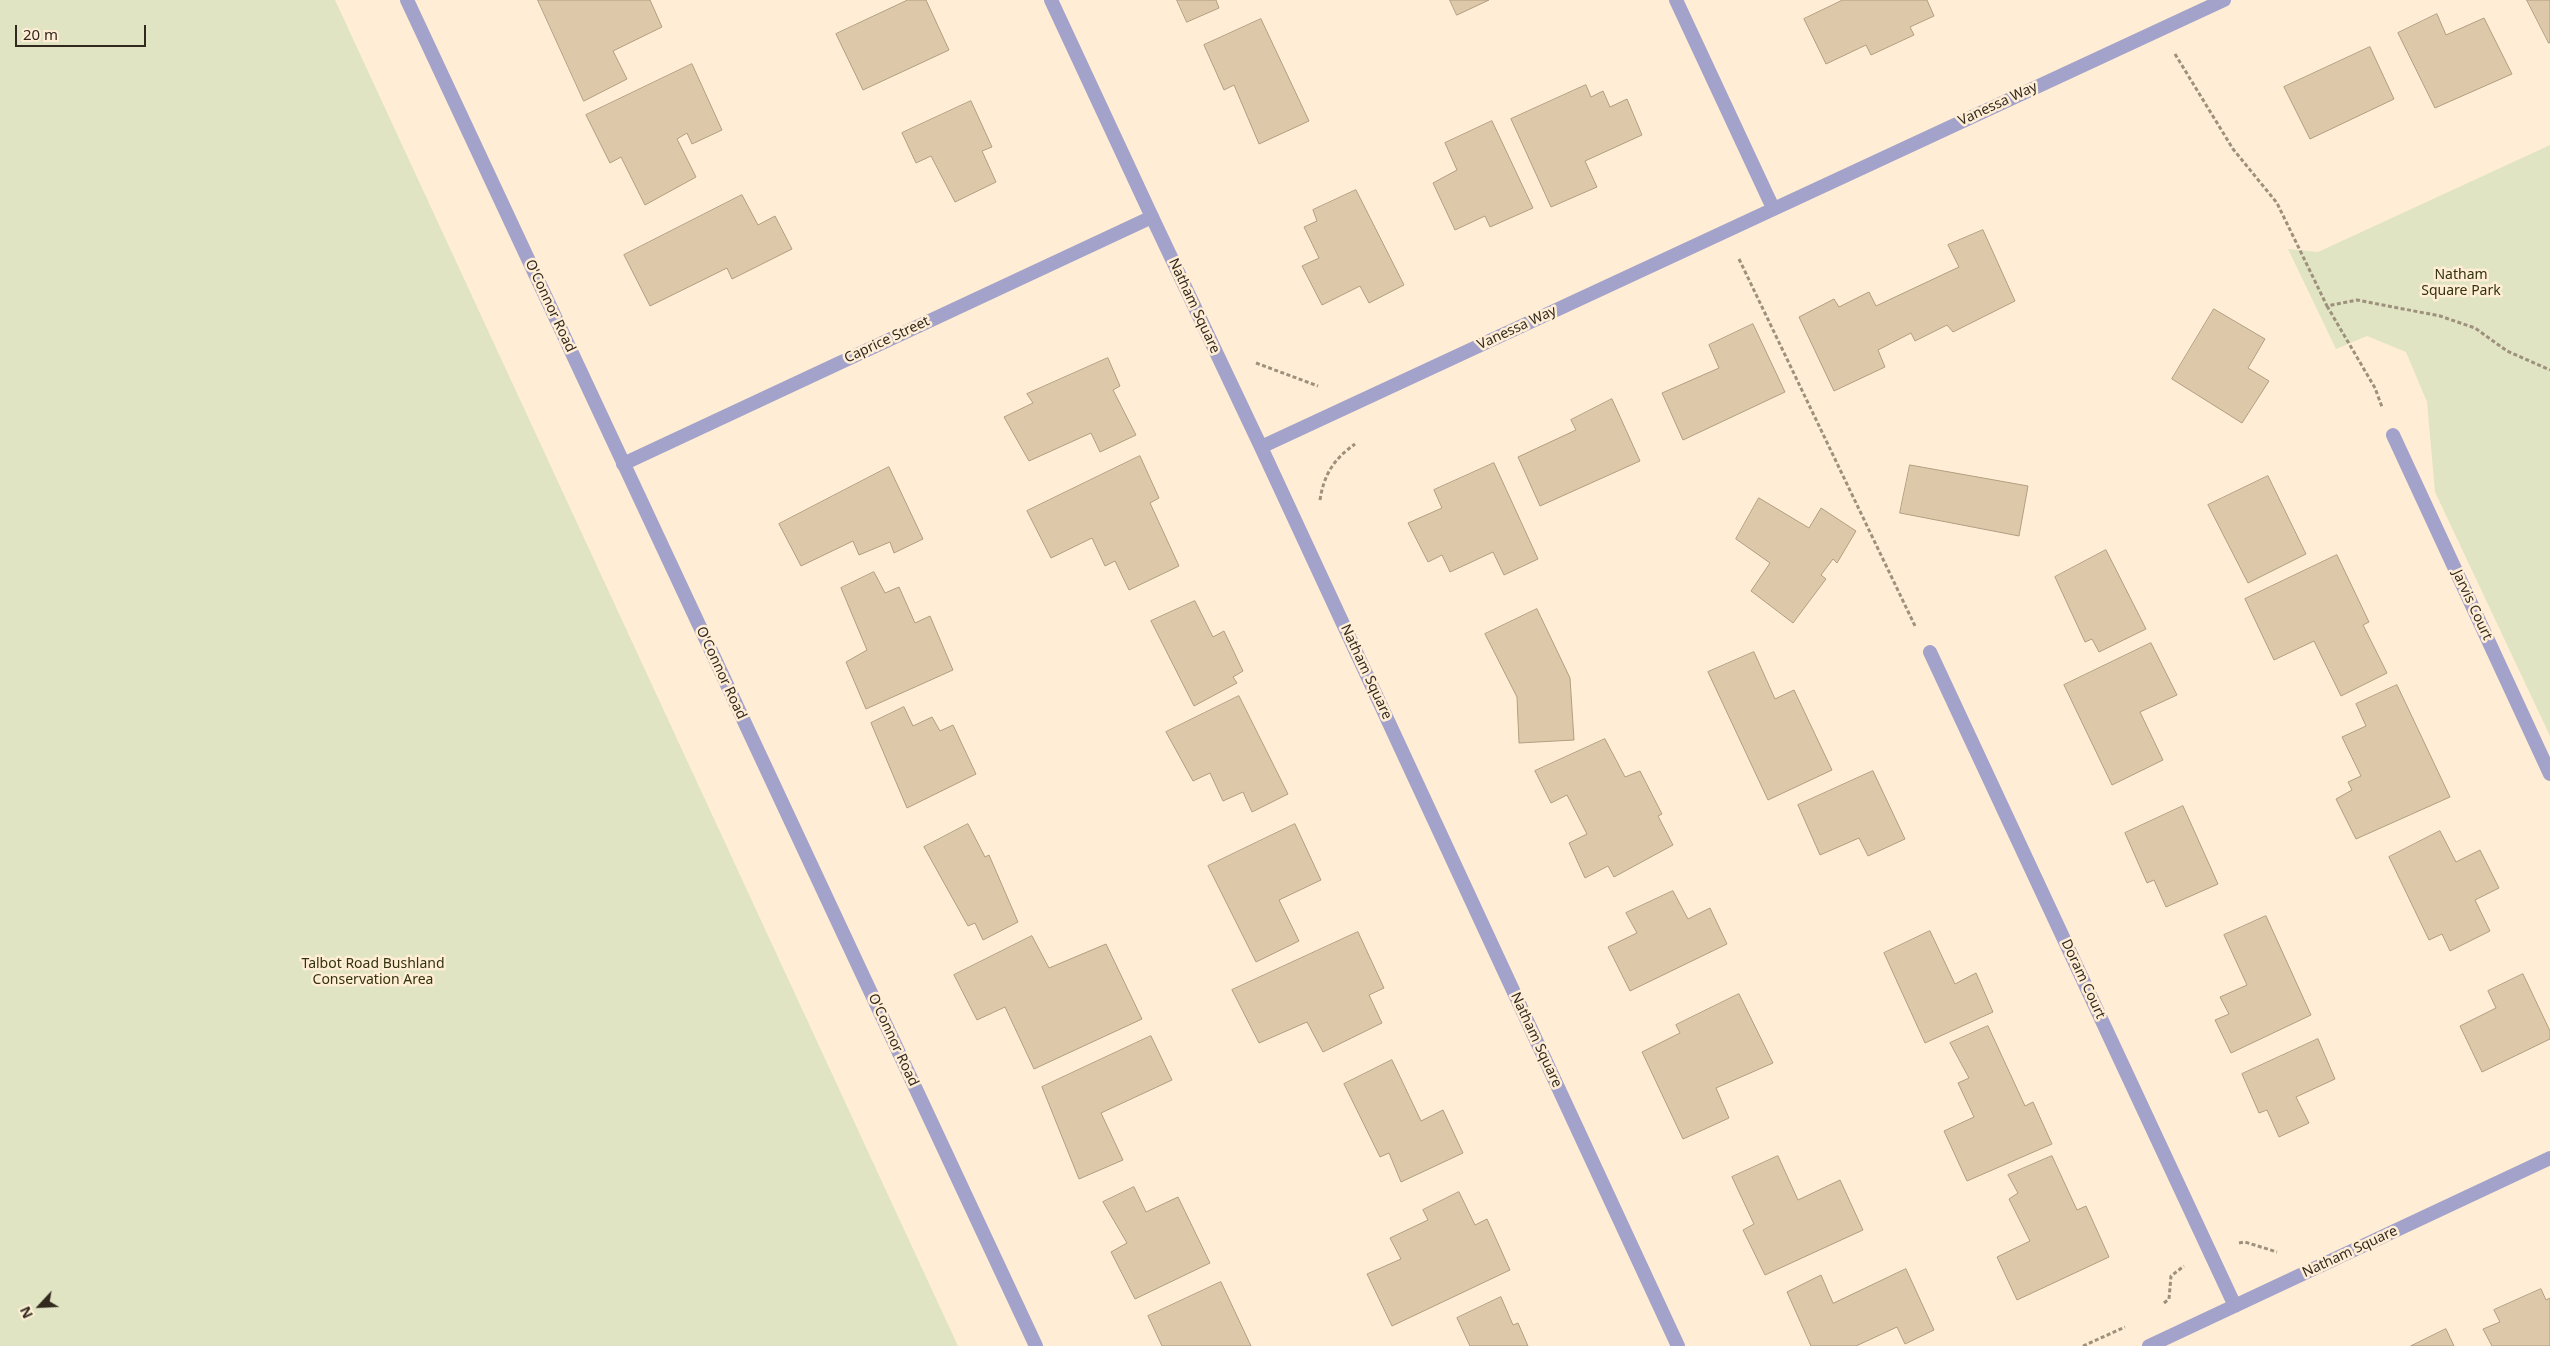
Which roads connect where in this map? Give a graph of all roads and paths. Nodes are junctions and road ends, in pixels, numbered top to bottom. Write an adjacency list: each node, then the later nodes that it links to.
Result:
1 (407, 0): 15 (street, O'Connor Road)
2 (1050, 0): 7 (street, Natham Square)
3 (1676, 0): 6 (street)
4 (2224, 0): 5 (street, Vanessa Way)
5 (2160, 29): 6 (street, Vanessa Way); 9 (path)
6 (1773, 208): 8 (street, Vanessa Way)
7 (1152, 217): 14 (street, Natham Square); 15 (street, Caprice Street)
8 (1731, 229): 14 (street, Vanessa Way); 16 (path)
9 (2327, 306): 11 (path); 13 (path)
10 (1250, 359): 12 (path)
11 (2550, 370)
12 (1325, 388)
13 (2394, 435): 17 (street, Jarvis Court)
14 (1261, 447): 24 (street, Natham Square)
15 (623, 464): 23 (street, O'Connor Road)
16 (1930, 652): 19 (street, Doram Court)
17 (2550, 774)
18 (2550, 1158): 21 (street, Natham Square)
19 (2209, 1249): 20 (path); 21 (street, Doram Court)
20 (2162, 1306)
21 (2235, 1306): 26 (street, Natham Square)
22 (2128, 1325): 25 (path)
23 (1036, 1346)
24 (1678, 1346)
25 (2083, 1346)
26 (2149, 1346)

